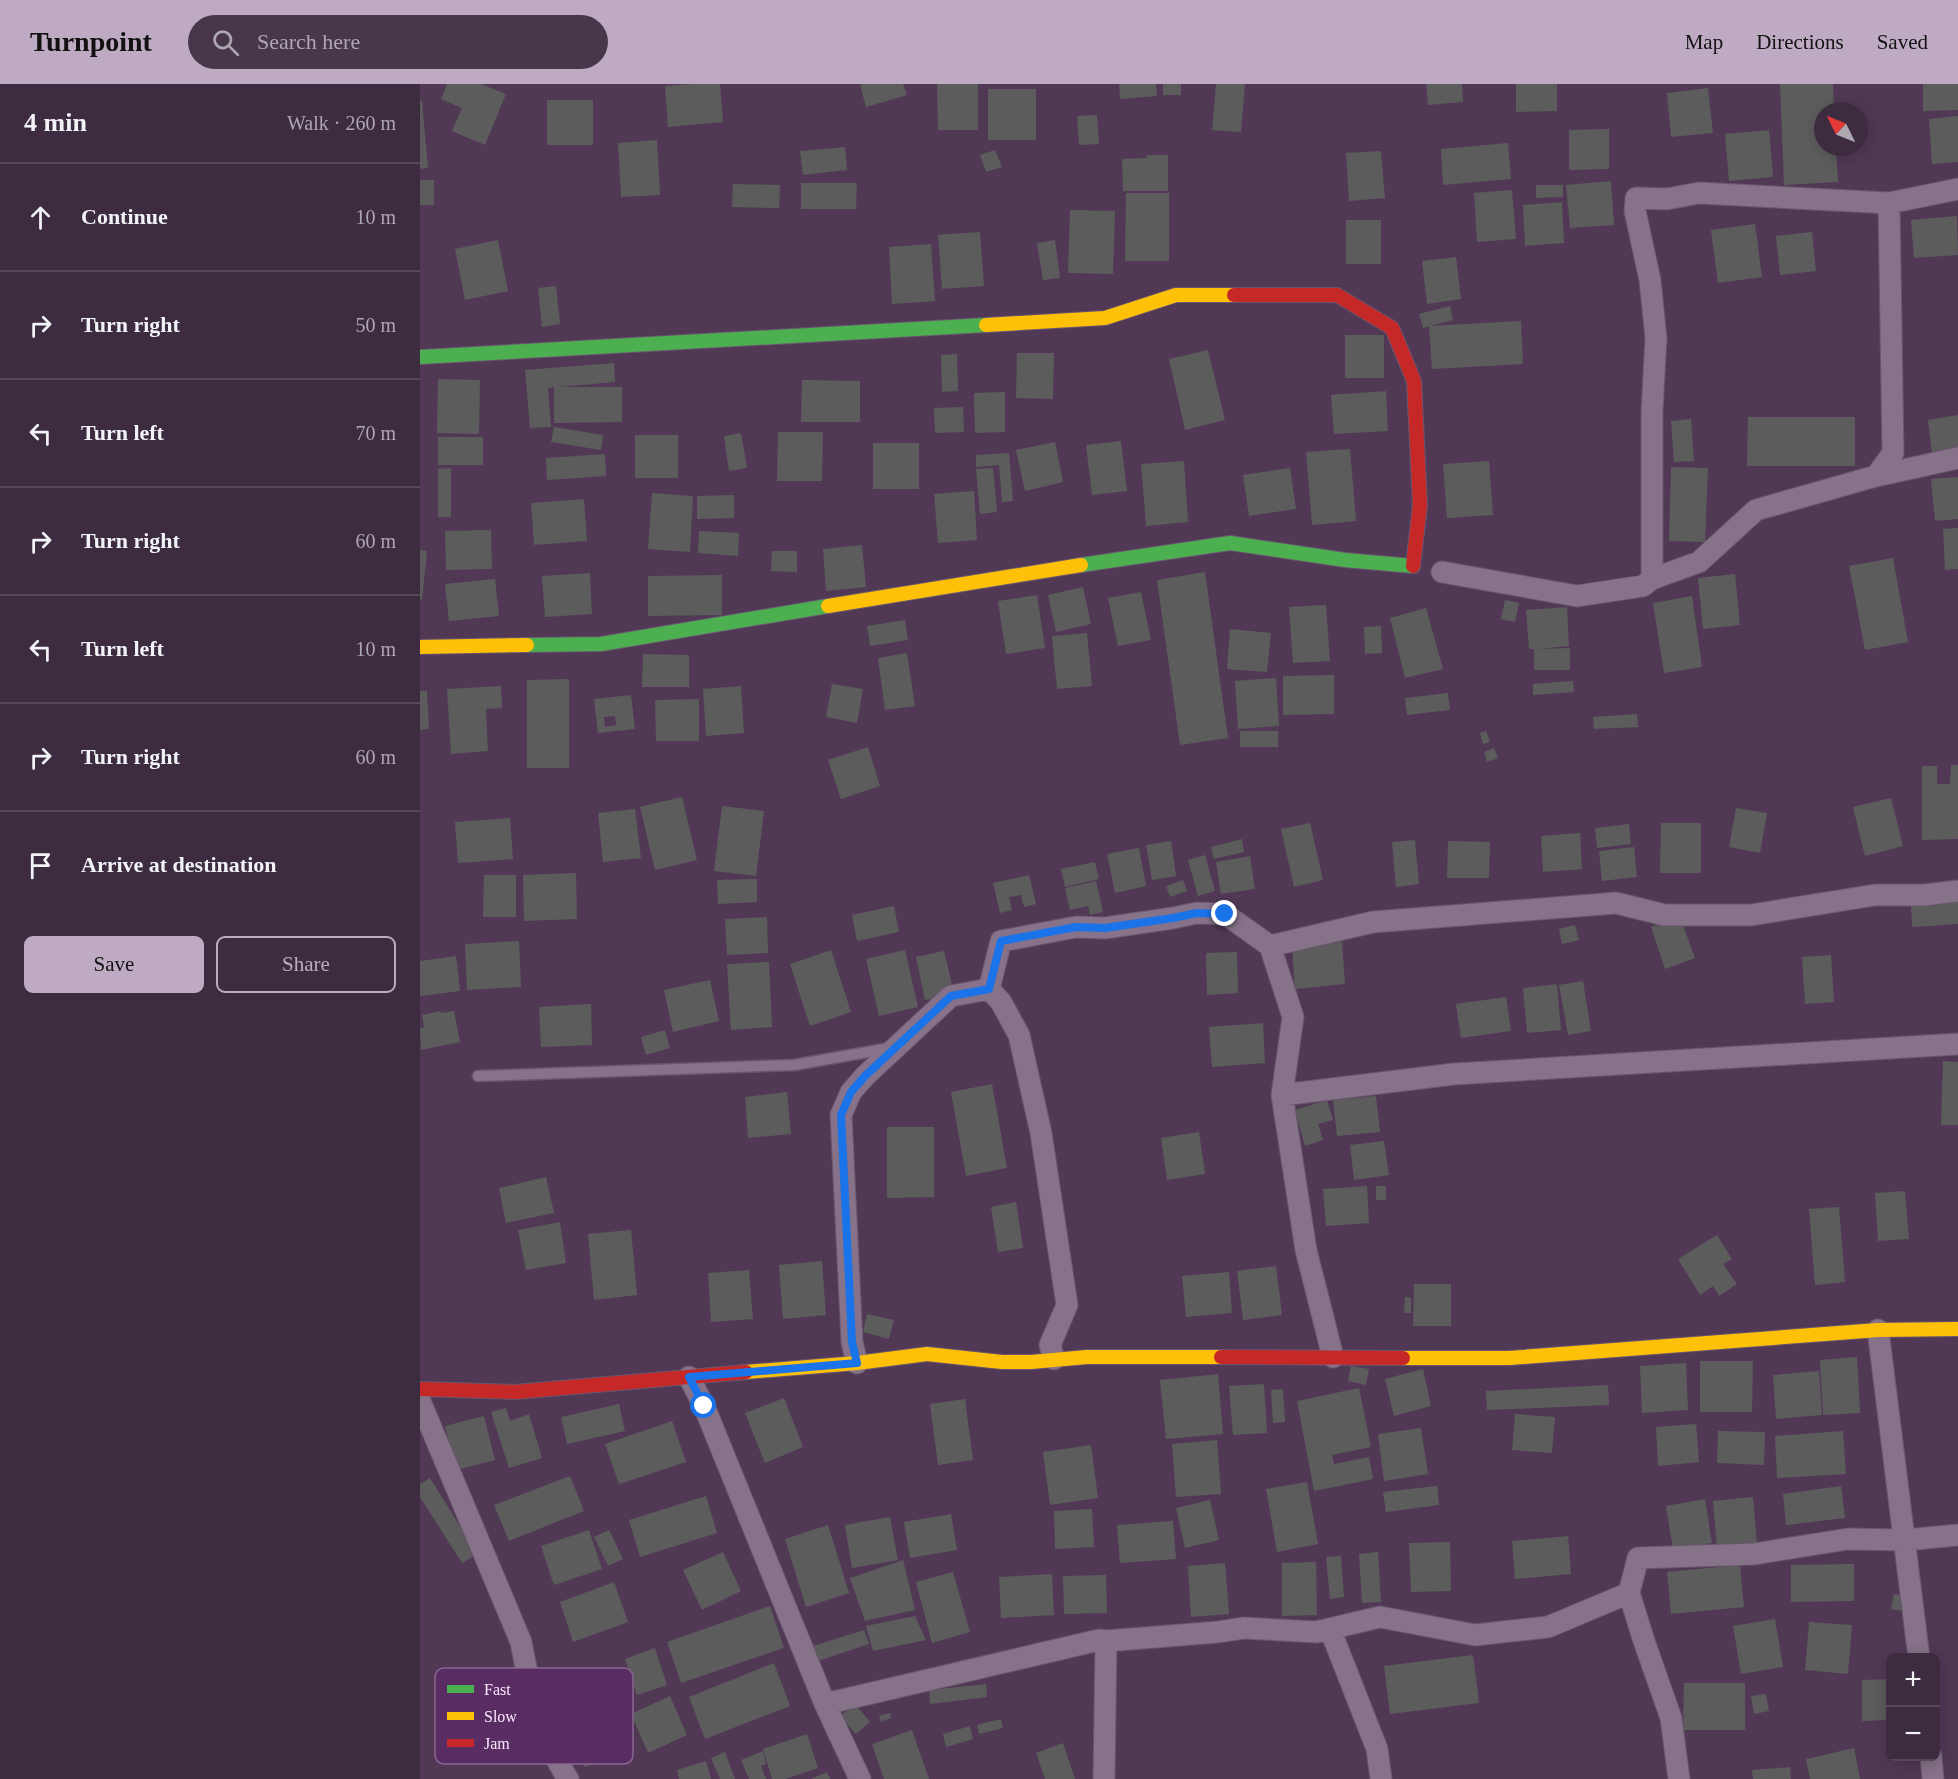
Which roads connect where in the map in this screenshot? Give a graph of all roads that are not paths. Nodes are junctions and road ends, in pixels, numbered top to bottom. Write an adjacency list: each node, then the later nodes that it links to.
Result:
1 (1958, 189): 2 (street)
2 (1889, 203): 5 (street); 7 (street)
3 (420, 357): 8 (street)
4 (1958, 458): 5 (street)
5 (1876, 476): 7 (street)
6 (1442, 572): 7 (street)
7 (1652, 579)
8 (420, 647)
9 (1958, 891): 10 (street)
10 (1270, 946): 11 (street); 15 (street)
11 (989, 989): 13 (street); 19 (street)
12 (1958, 1044): 15 (street)
13 (896, 1047): 14 (lane); 20 (street)
14 (478, 1076)
15 (1282, 1095): 18 (street)
16 (1958, 1329): 17 (street)
17 (1878, 1330): 18 (street); 25 (street)
18 (1333, 1357): 19 (street)
19 (1054, 1359): 20 (street)
20 (857, 1363): 21 (street)
21 (689, 1377): 22 (street); 31 (street)
22 (420, 1389)
23 (420, 1401): 30 (street)
24 (1958, 1535): 25 (street)
25 (1905, 1540): 26 (street); 29 (street)
26 (1629, 1593): 27 (street); 38 (street)
27 (1330, 1629): 28 (street); 37 (street)
28 (1106, 1641): 31 (street); 36 (street)
29 (1918, 1653)
30 (525, 1668)
31 (825, 1704): 35 (street)
32 (1931, 1761): 39 (street)
33 (558, 1764): 34 (street)
34 (568, 1779)
35 (860, 1779)
36 (1104, 1779)
37 (1381, 1779)
38 (1678, 1779)
39 (1933, 1779)

